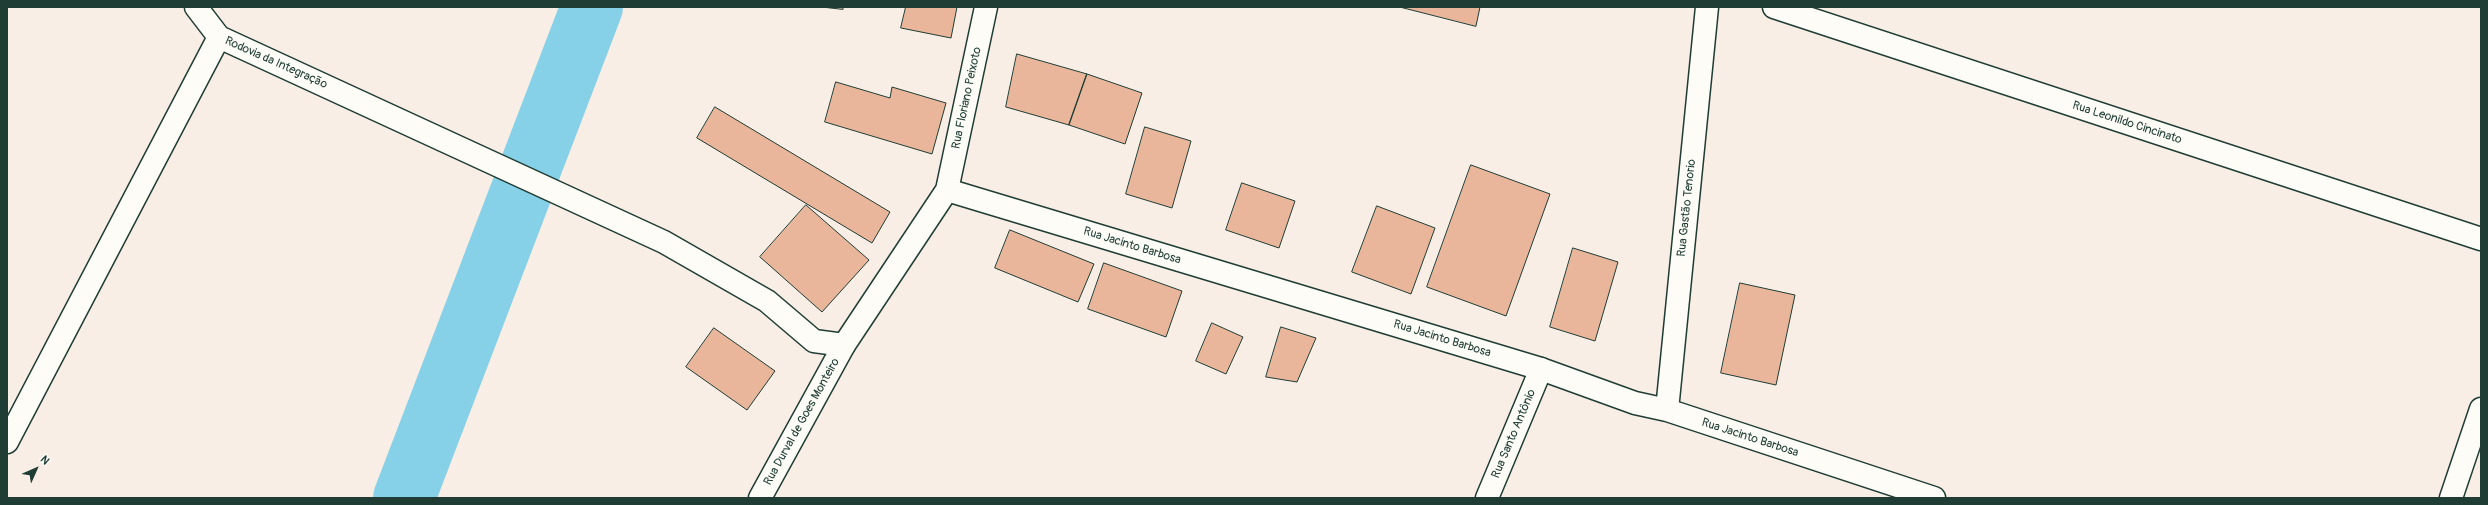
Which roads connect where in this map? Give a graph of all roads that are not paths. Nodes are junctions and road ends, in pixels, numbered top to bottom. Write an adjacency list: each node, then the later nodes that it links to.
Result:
1 (196, 7): 5 (street, Rodovia da Integração)
2 (986, 7): 6 (street, Rua Floriano Peixoto)
3 (1707, 7): 11 (street, Rua Gastão Tenorio)
4 (1774, 7): 7 (street, Rua Leonildo Cincinato)
5 (219, 37): 8 (street, Rodovia da Integração); 12 (street)
6 (947, 190): 8 (street, Rua Durval de Goes Monteiro); 9 (street, Rua Jacinto Barbosa)
7 (2481, 239)
8 (844, 345): 13 (street, Rua Durval de Goes Monteiro)
9 (1542, 369): 11 (street, Rua Jacinto Barbosa); 14 (street, Rua Santo Antônio)
10 (2481, 409): 16 (street)
11 (1666, 410): 15 (street, Rua Jacinto Barbosa)
12 (7, 442)
13 (760, 498)
14 (1487, 498)
15 (1934, 498)
16 (2452, 498)

